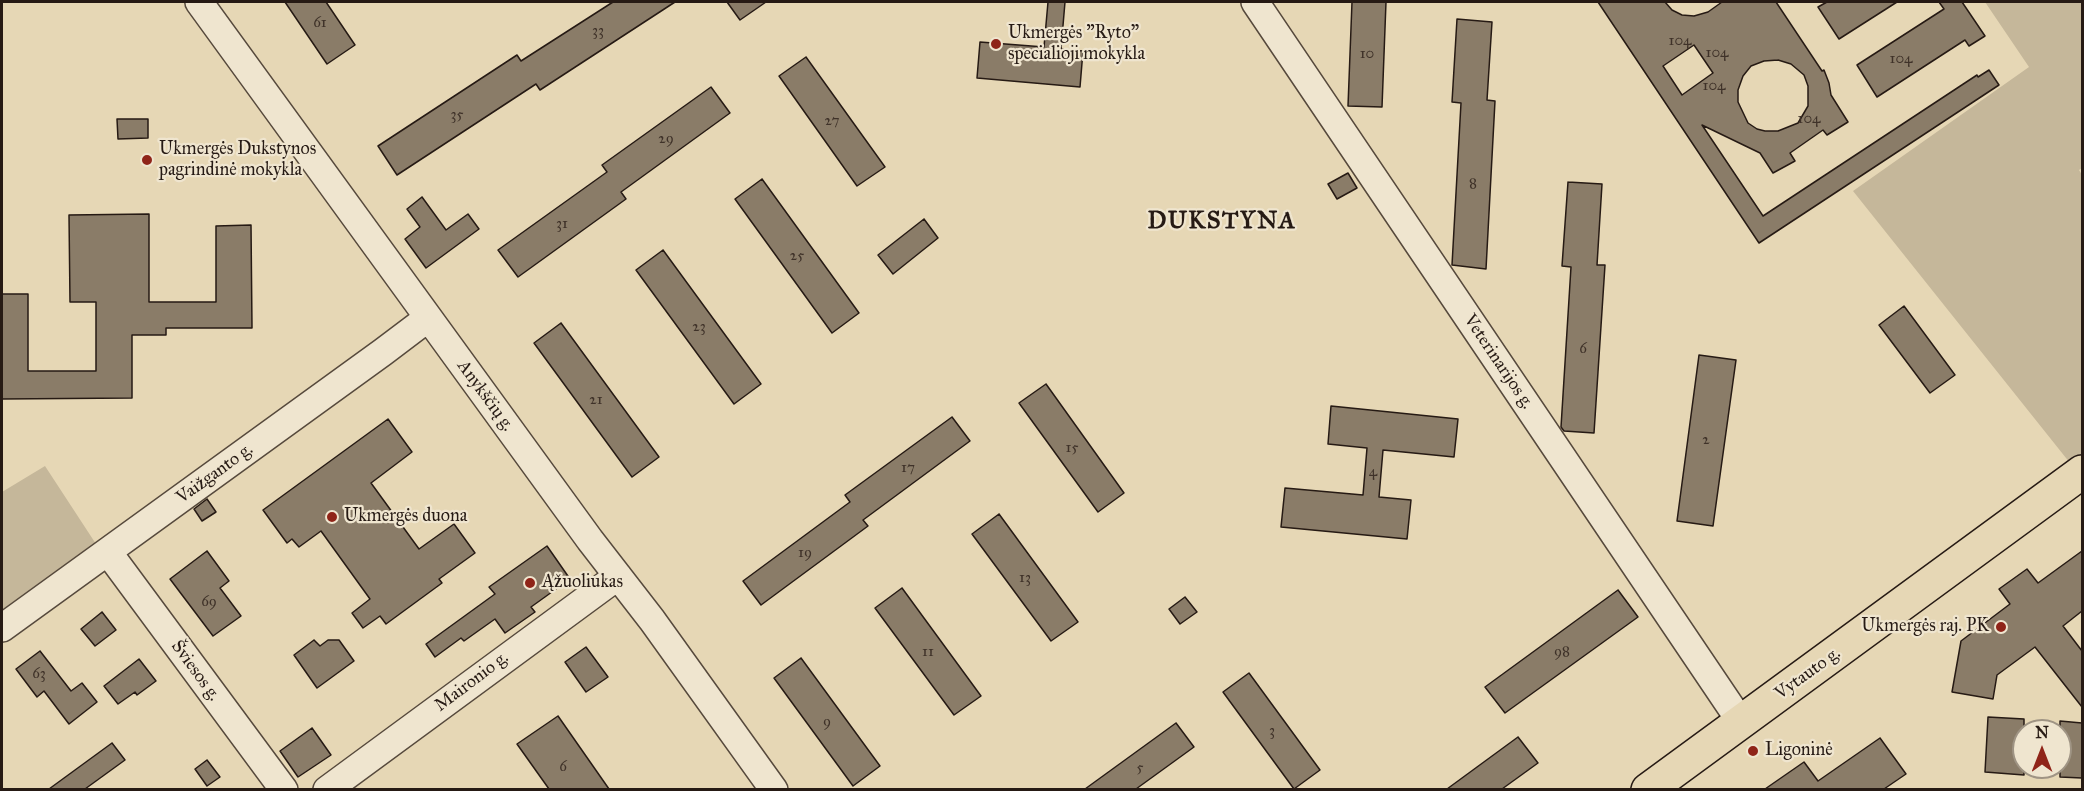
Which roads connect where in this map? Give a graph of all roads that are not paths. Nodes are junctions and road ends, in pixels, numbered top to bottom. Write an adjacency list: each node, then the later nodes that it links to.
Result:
1 (199, 2): 3 (street, Anykščių g.)
2 (1256, 2): 8 (street, Veterinarijos g.)
3 (428, 318): 5 (street, Vaižganto g.); 6 (street, Anykščių g.)
4 (2082, 472): 8 (main road, Vytauto g.)
5 (108, 552): 7 (street, Vaižganto g.); 9 (street, Šviesos g.)
6 (618, 576): 10 (street, Maironio g.); 11 (street, Anykščių g.)
7 (2, 628)
8 (1741, 722): 12 (main road, Vytauto g.)
9 (284, 789)
10 (327, 789)
11 (774, 789)
12 (1648, 789)

